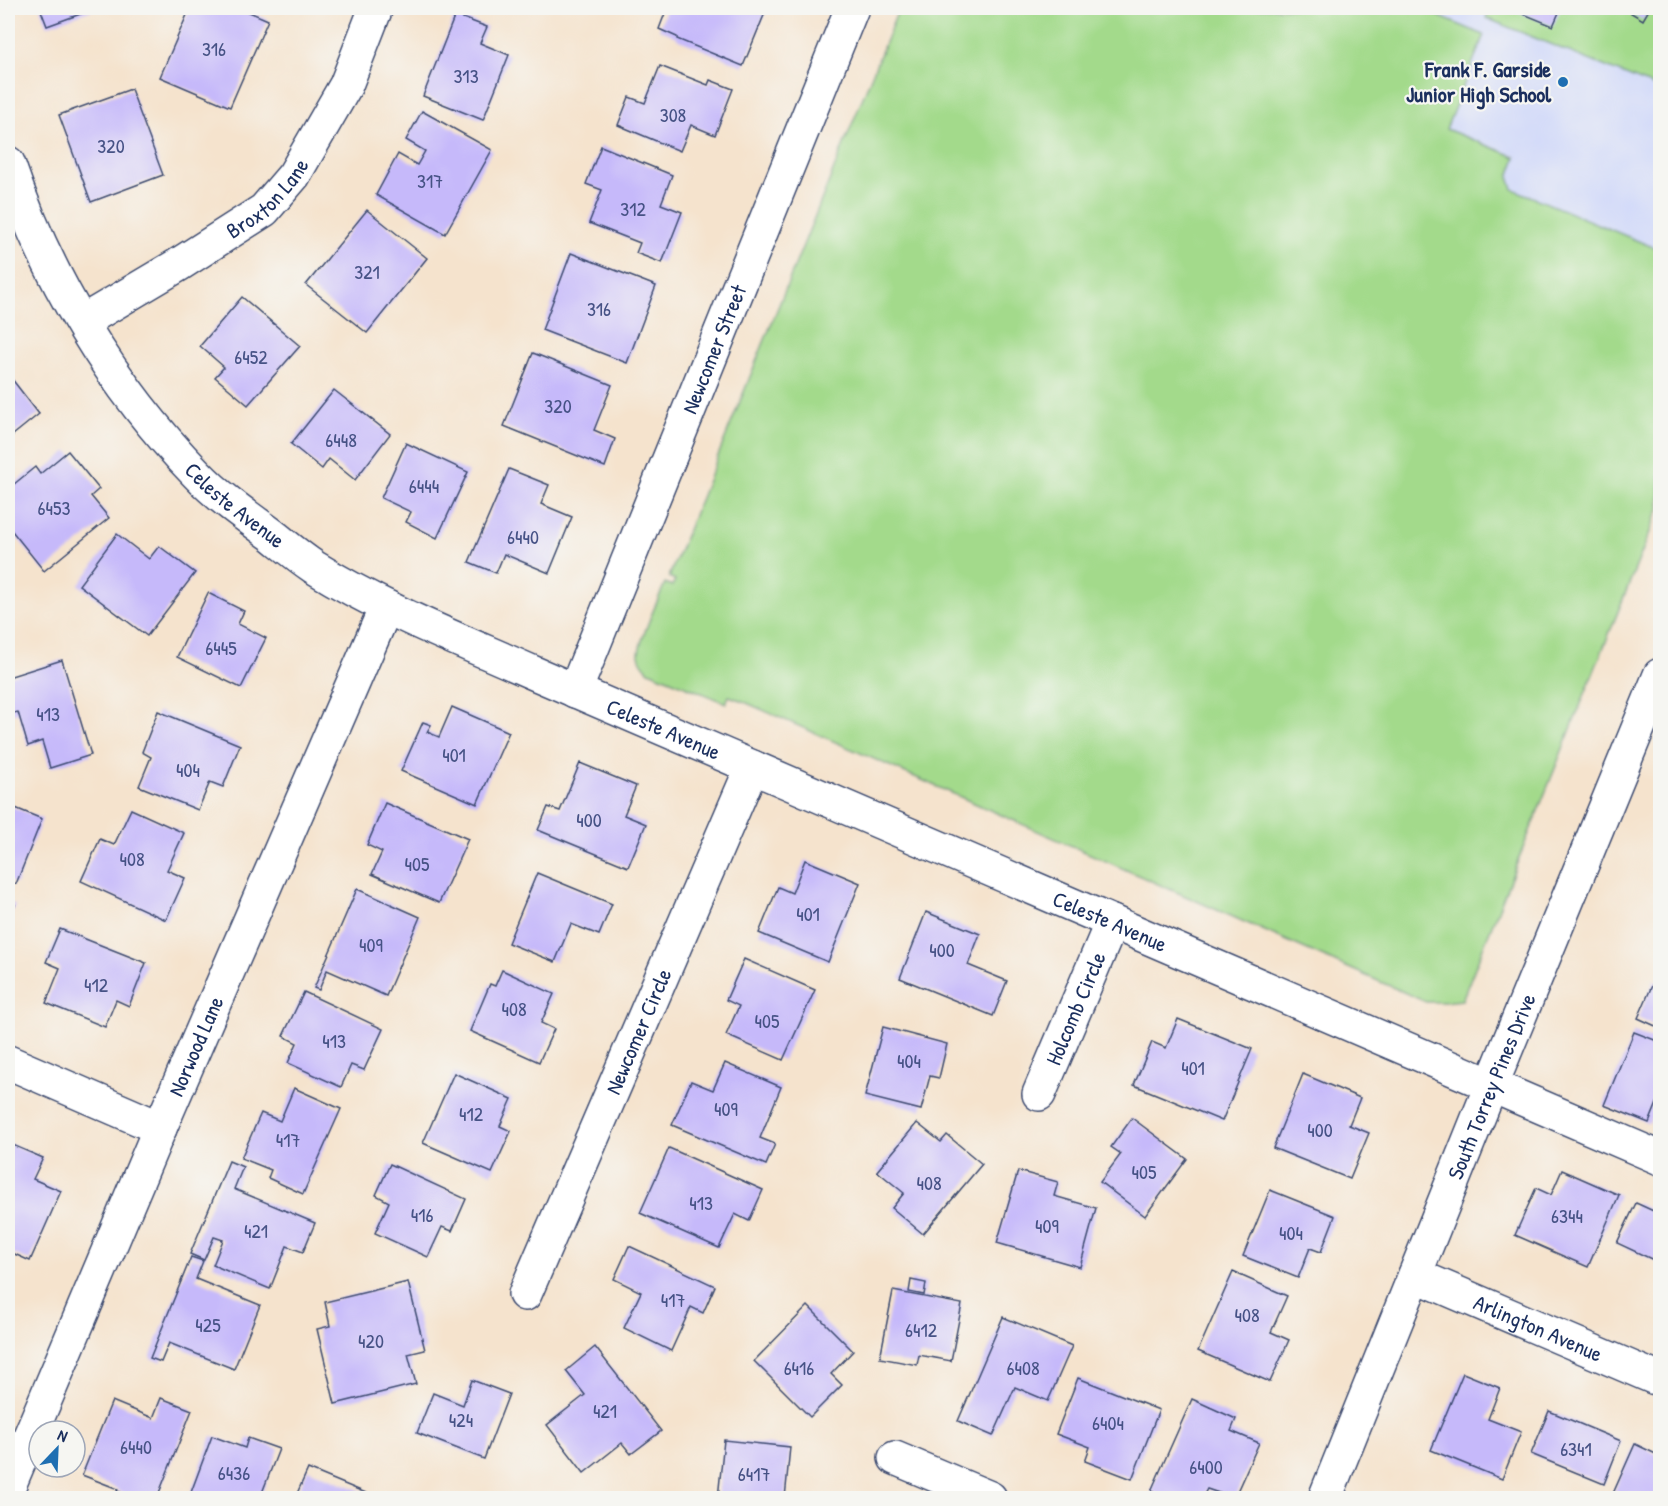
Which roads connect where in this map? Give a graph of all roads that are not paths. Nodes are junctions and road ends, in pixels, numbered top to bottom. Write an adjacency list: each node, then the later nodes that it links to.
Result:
1 (376, 8): 4 (street, Broxton Lane)
2 (852, 8): 7 (street, Newcomer Street)
3 (8, 163): 4 (street, Celeste Avenue)
4 (82, 322): 5 (street, Celeste Avenue)
5 (386, 607): 7 (street, Celeste Avenue); 13 (street, Norwood Lane)
6 (1660, 675): 11 (street, South Torrey Pines Drive)
7 (575, 691): 8 (street, Celeste Avenue)
8 (752, 767): 9 (street, Celeste Avenue); 16 (street, Newcomer Circle)
9 (1112, 922): 11 (street, Celeste Avenue); 12 (street, Holcomb Circle)
10 (8, 1062): 13 (street)
11 (1491, 1086): 14 (street, Celeste Avenue); 15 (street, South Torrey Pines Drive)
12 (1039, 1094)
13 (160, 1128): 19 (street, Norwood Lane)
14 (1660, 1158)
15 (1414, 1275): 17 (street, Arlington Avenue); 21 (street, South Torrey Pines Drive)
16 (525, 1294)
17 (1660, 1380)
18 (895, 1458): 20 (street)
19 (8, 1488)
20 (990, 1498)
21 (1325, 1498)

